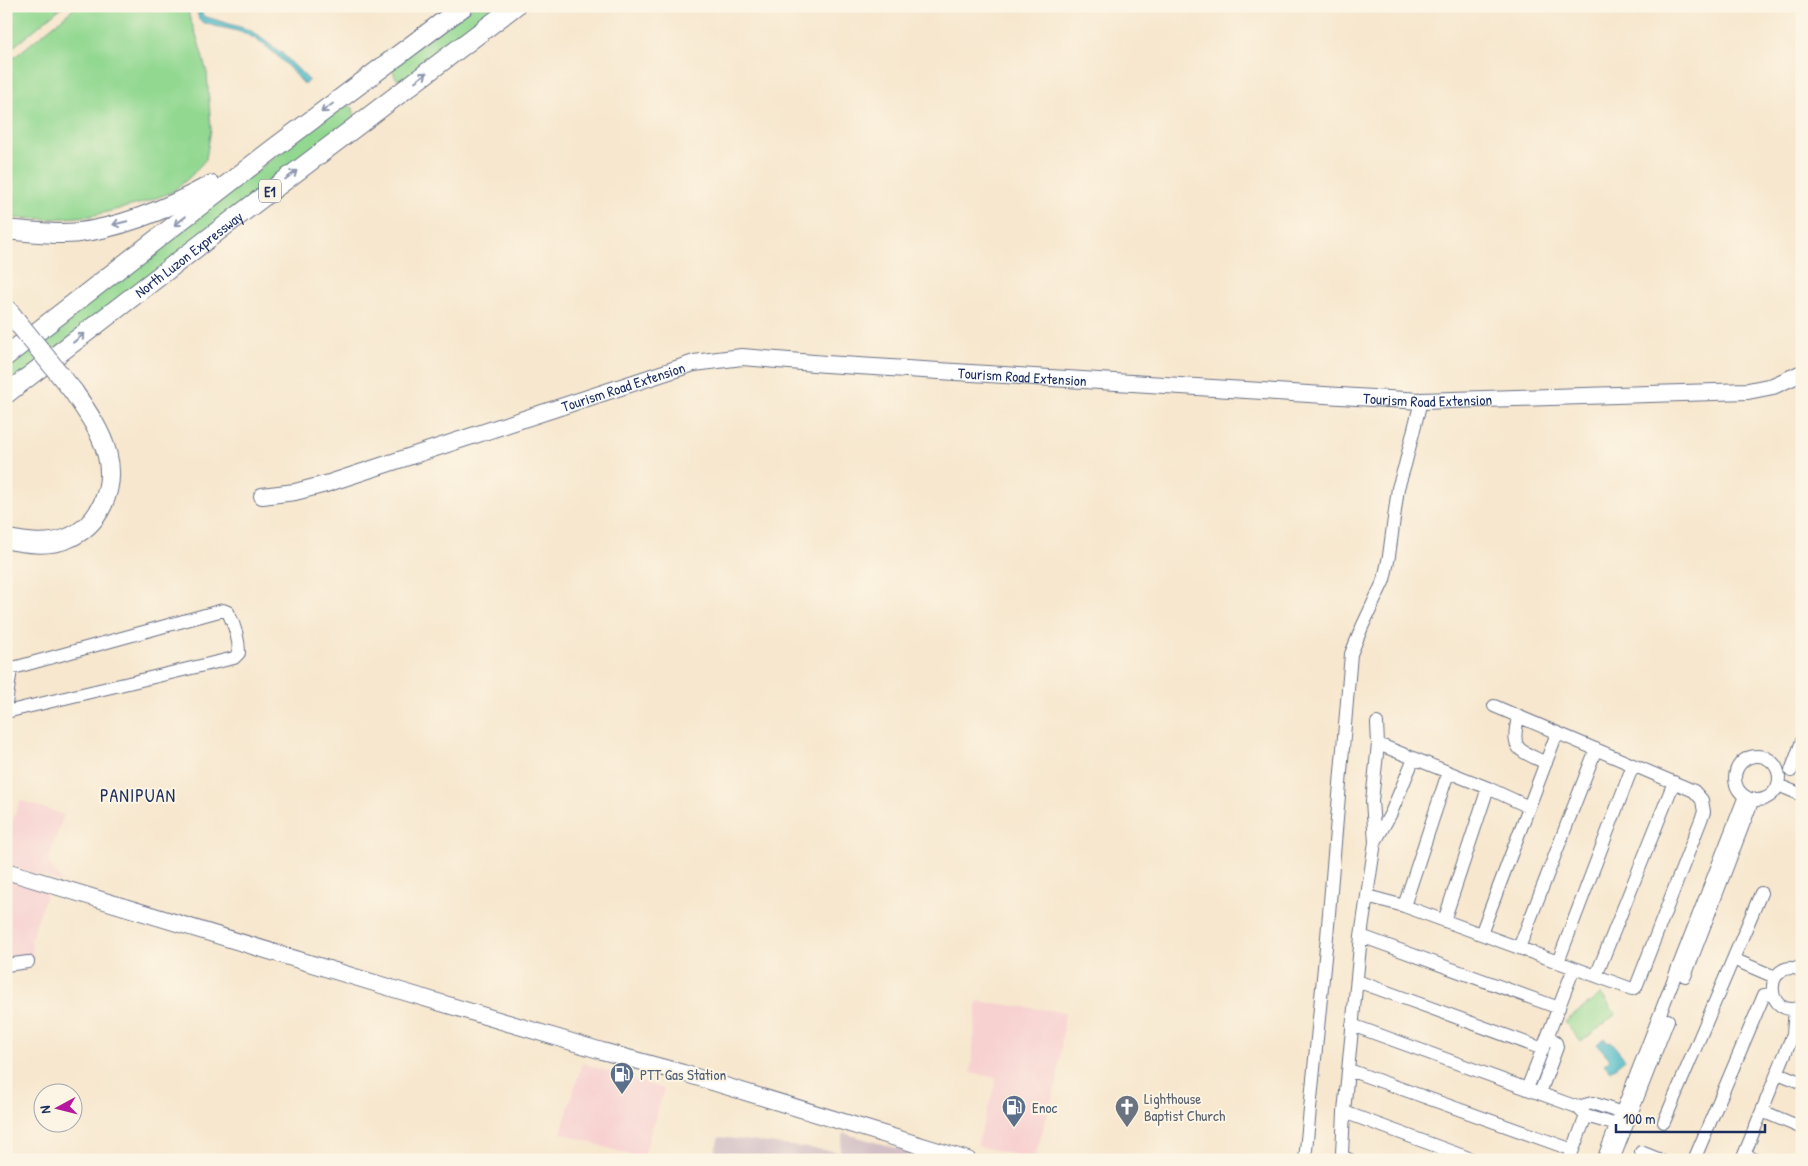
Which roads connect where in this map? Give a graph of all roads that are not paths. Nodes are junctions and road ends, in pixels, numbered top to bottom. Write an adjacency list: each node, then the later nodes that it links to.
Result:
1 (464, 6): 3 (highway, North Luzon Expressway / E1, one-way to 3)
2 (515, 6): 8 (highway, North Luzon Expressway / E1, one-way to 2)
3 (273, 149): 4 (highway, one-way to 4); 6 (highway, North Luzon Expressway / E1, one-way to 6)
4 (6, 230)
5 (6, 308): 13 (highway, bridge)
6 (6, 356)
7 (1802, 372): 9 (main road, Tourism Road Extension)
8 (6, 396)
9 (1421, 401): 10 (main road, Tourism Road Extension); 75 (street)
10 (262, 496)
11 (6, 533): 13 (highway)
12 (6, 539): 13 (highway)
13 (25, 543)
14 (8, 669): 15 (street); 17 (street)
15 (6, 704)
16 (1494, 706): 18 (street)
17 (6, 712)
18 (1518, 717): 20 (street); 26 (street)
19 (1377, 723): 22 (street)
20 (1557, 733): 23 (street); 26 (street)
21 (1802, 741): 25 (street)
22 (1378, 744): 24 (street); 36 (street)
23 (1596, 749): 27 (street); 44 (street)
24 (1414, 758): 29 (street); 36 (street)
25 (1799, 758): 28 (street)
26 (1546, 763): 35 (street)
27 (1633, 765): 30 (street); 47 (street)
28 (1791, 771)
29 (1448, 773): 32 (street); 40 (street)
30 (1674, 782): 51 (street); 51 (street)
31 (1778, 785): 33 (street); 34 (street); 34 (street)
32 (1488, 788): 35 (street); 41 (street)
33 (1802, 795)
34 (1749, 798): 68 (street)
35 (1529, 807): 42 (street)
36 (1375, 842): 39 (street)
37 (6, 871): 74 (main road)
38 (1761, 893): 45 (street)
39 (1367, 896): 40 (street); 43 (street)
40 (1404, 906): 41 (street)
41 (1444, 921): 42 (street)
42 (1481, 934): 44 (street)
43 (1361, 936): 53 (street); 55 (street)
44 (1519, 948): 47 (street)
45 (1733, 959): 52 (street); 69 (street)
46 (28, 962): 48 (street)
47 (1558, 962): 49 (street)
48 (6, 965)
49 (1574, 968): 51 (street); 55 (street)
50 (1802, 969): 52 (street)
51 (1596, 976)
52 (1776, 976): 54 (street)
53 (1357, 981): 57 (street); 60 (street)
54 (1772, 994): 56 (street); 81 (street)
55 (1559, 1008): 58 (street)
56 (1798, 1008): 59 (street)
57 (1352, 1025): 61 (street); 64 (street)
58 (1548, 1035): 60 (street); 64 (street)
59 (1798, 1036): 62 (street)
60 (1543, 1049): 64 (street)
61 (1349, 1070): 66 (street); 72 (street)
62 (1778, 1073): 63 (street); 65 (street)
63 (1802, 1083)
64 (1534, 1091): 67 (street)
65 (1762, 1111): 70 (street); 73 (street)
66 (1344, 1112): 76 (street); 77 (street)
67 (1581, 1112): 68 (street); 72 (street)
68 (1624, 1120): 78 (street); 79 (street)
69 (1664, 1122)
70 (1802, 1128)
71 (1641, 1152): 80 (street)
72 (1571, 1155)
73 (1747, 1158)
74 (968, 1160)
75 (1305, 1160)
76 (1350, 1160)
77 (1474, 1160)
78 (1603, 1160)
79 (1613, 1160)
80 (1661, 1160)
81 (1694, 1160)

